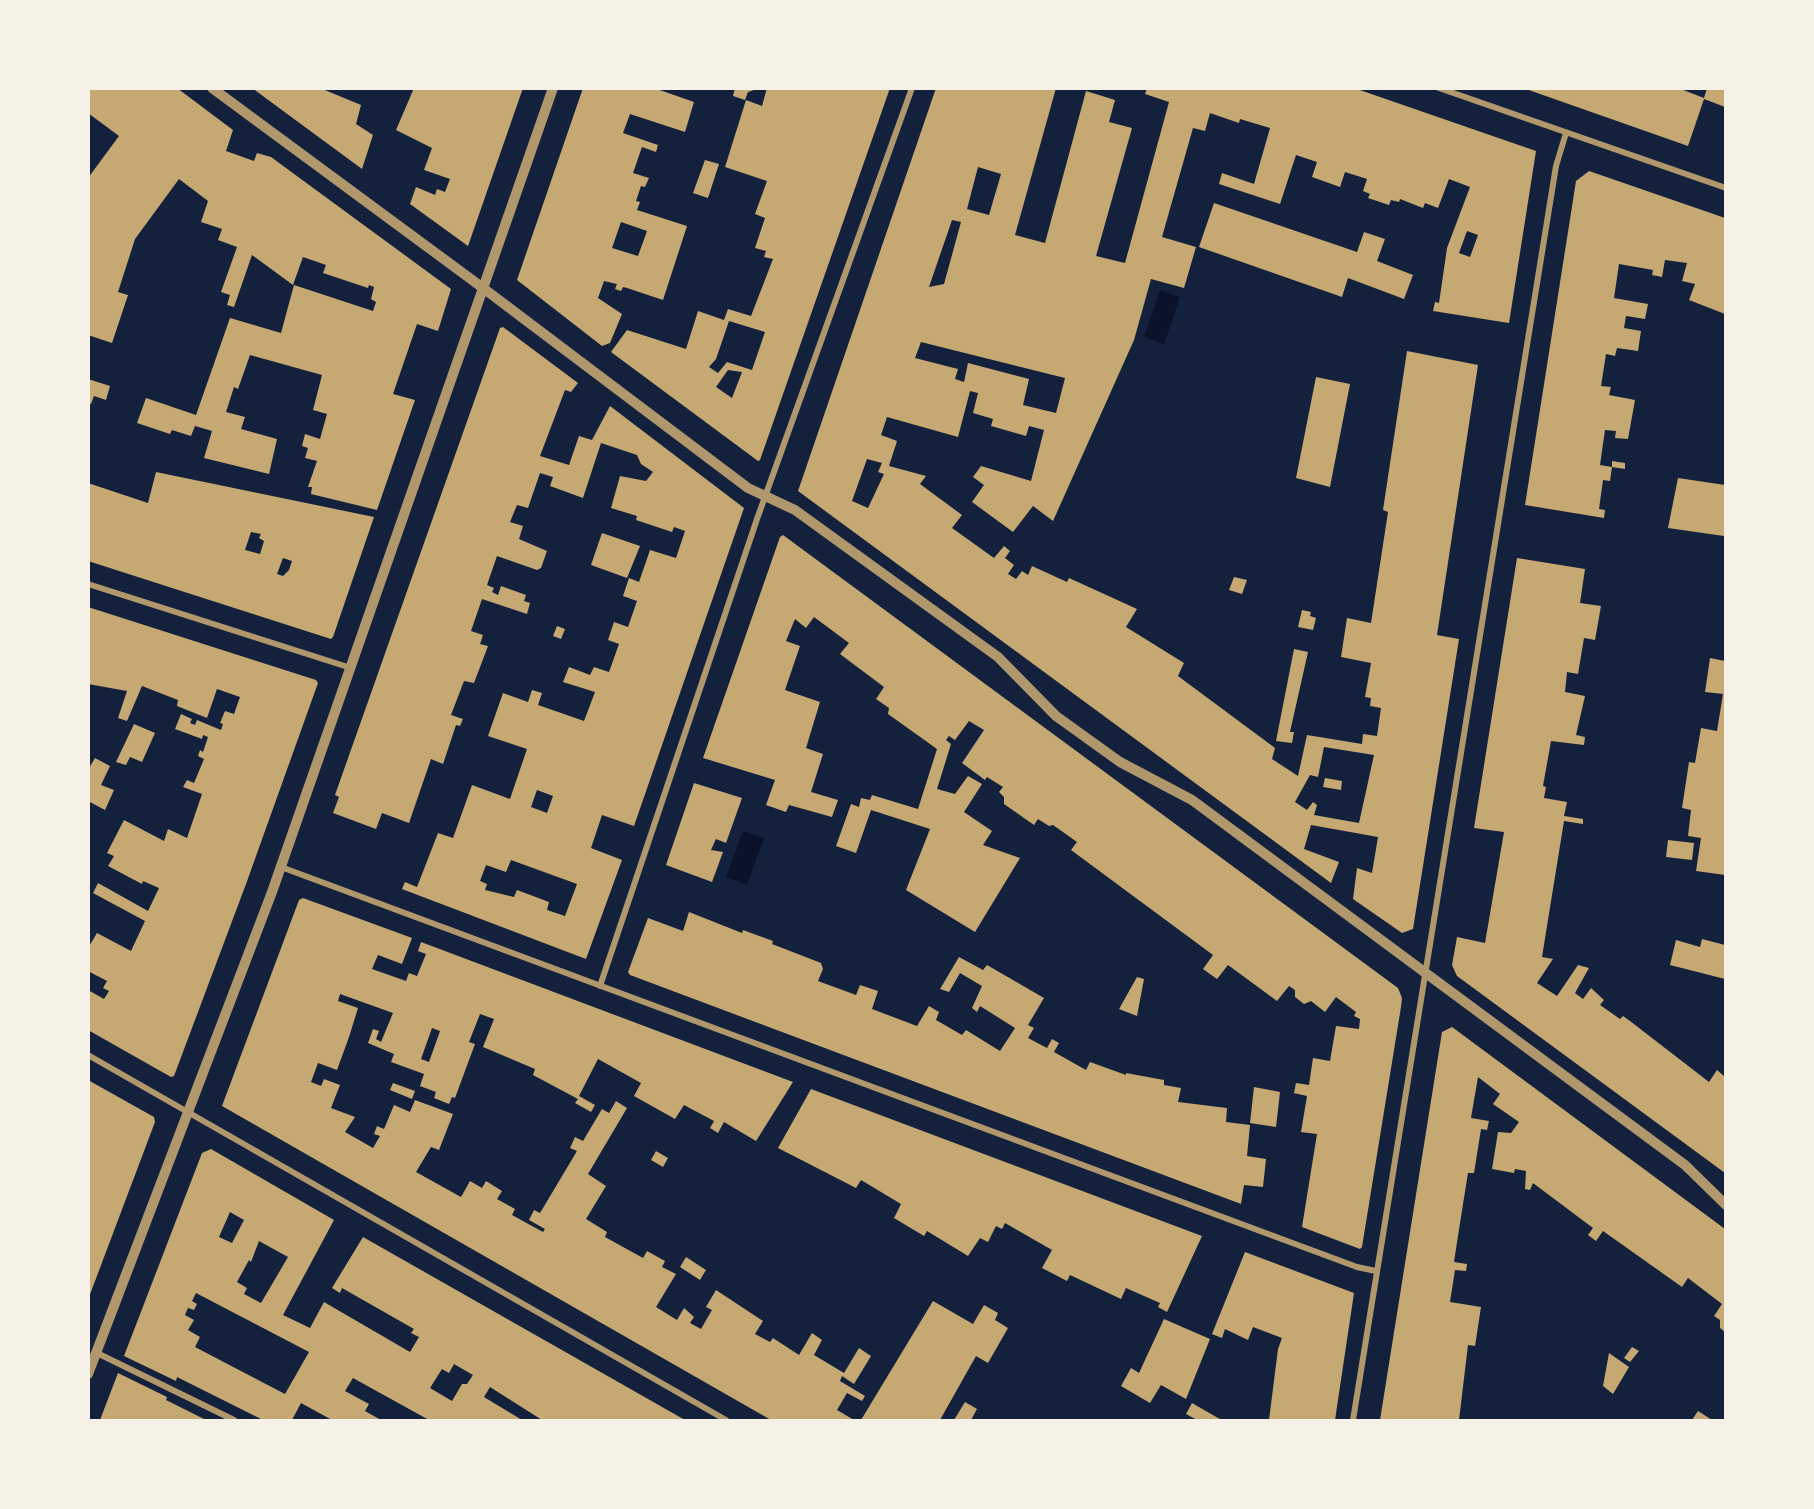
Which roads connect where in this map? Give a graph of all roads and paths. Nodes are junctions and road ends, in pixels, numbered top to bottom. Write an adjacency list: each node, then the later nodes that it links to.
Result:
1 (212, 88): 7 (street)
2 (553, 88): 7 (street)
3 (912, 88): 8 (street)
4 (1439, 88): 5 (street)
5 (1566, 133): 6 (street); 12 (street)
6 (1725, 188)
7 (483, 288): 8 (street); 10 (street)
8 (766, 496): 12 (street); 13 (street)
9 (88, 584): 10 (street)
10 (351, 668): 11 (street)
11 (281, 867): 13 (street); 15 (street)
12 (1424, 973): 16 (street); 17 (street)
13 (600, 986): 17 (street)
14 (88, 1055): 15 (street)
15 (189, 1112): 18 (street); 21 (street)
16 (1725, 1205)
17 (1376, 1271): 22 (street)
18 (97, 1353): 19 (street); 20 (street)
19 (88, 1374)
20 (234, 1420)
21 (726, 1420)
22 (1353, 1420)

